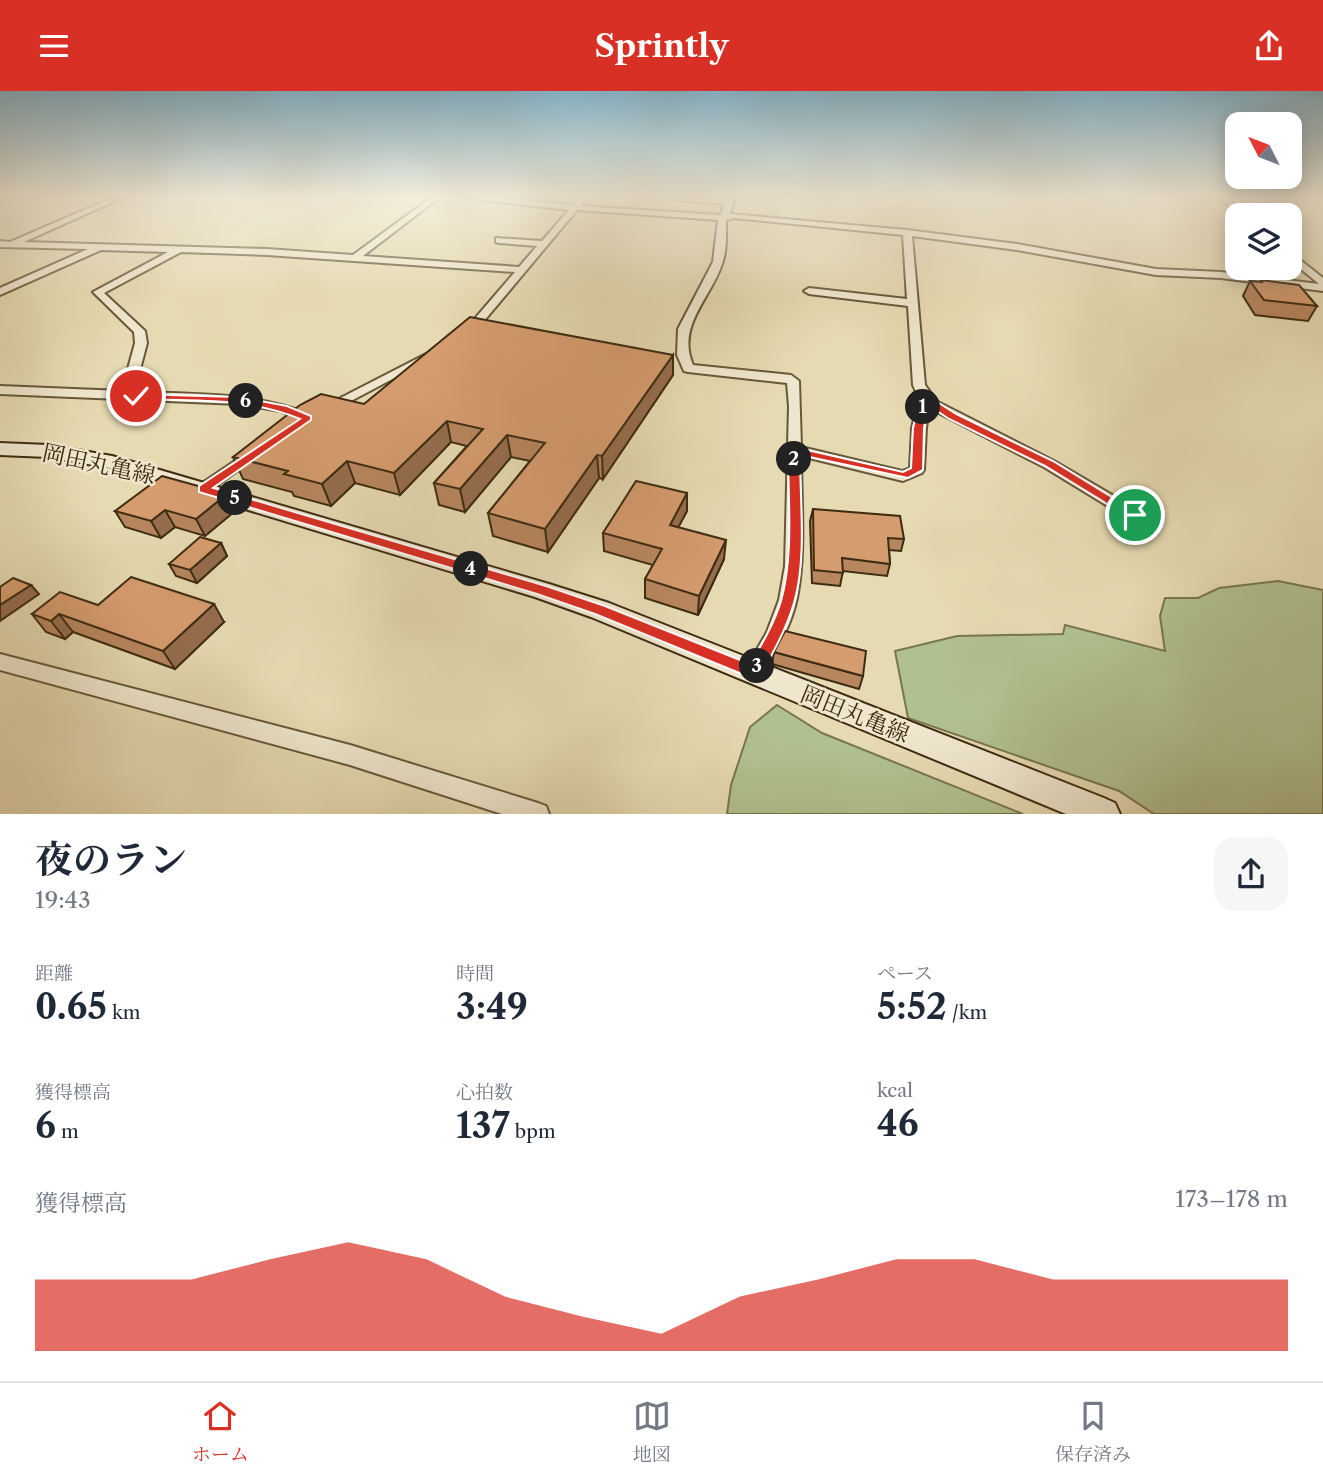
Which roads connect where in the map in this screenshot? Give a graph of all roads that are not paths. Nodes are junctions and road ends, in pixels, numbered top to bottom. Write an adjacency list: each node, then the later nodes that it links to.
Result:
1 (39, 231): 9 (street)
2 (391, 231): 12 (street)
3 (556, 231): 8 (street)
4 (721, 231): 29 (street)
5 (884, 231): 6 (street)
6 (907, 233): 16 (street); 19 (street)
7 (499, 240): 8 (street)
8 (544, 244): 14 (street)
9 (5, 245): 10 (street)
10 (104, 246): 11 (street); 18 (street)
11 (181, 249): 12 (street); 23 (street)
12 (356, 257): 14 (street)
13 (1302, 265): 15 (street)
14 (523, 270): 20 (street)
15 (1323, 283)
16 (1323, 289)
17 (809, 291): 19 (street)
18 (0, 292)
19 (912, 303): 24 (street)
20 (460, 339)
21 (444, 348): 25 (street)
22 (0, 390): 23 (street)
23 (127, 395): 25 (street)
24 (925, 398): 29 (street); 31 (street)
25 (307, 418): 26 (street)
26 (294, 426)
27 (261, 448): 30 (street)
28 (0, 449): 30 (main road, 岡田丸亀線)
29 (794, 450): 33 (street)
30 (203, 489): 33 (main road, 岡田丸亀線)
31 (1144, 512)
32 (0, 662): 34 (street)
33 (754, 672): 35 (main road, 岡田丸亀線)
34 (538, 814)
35 (1104, 814)

